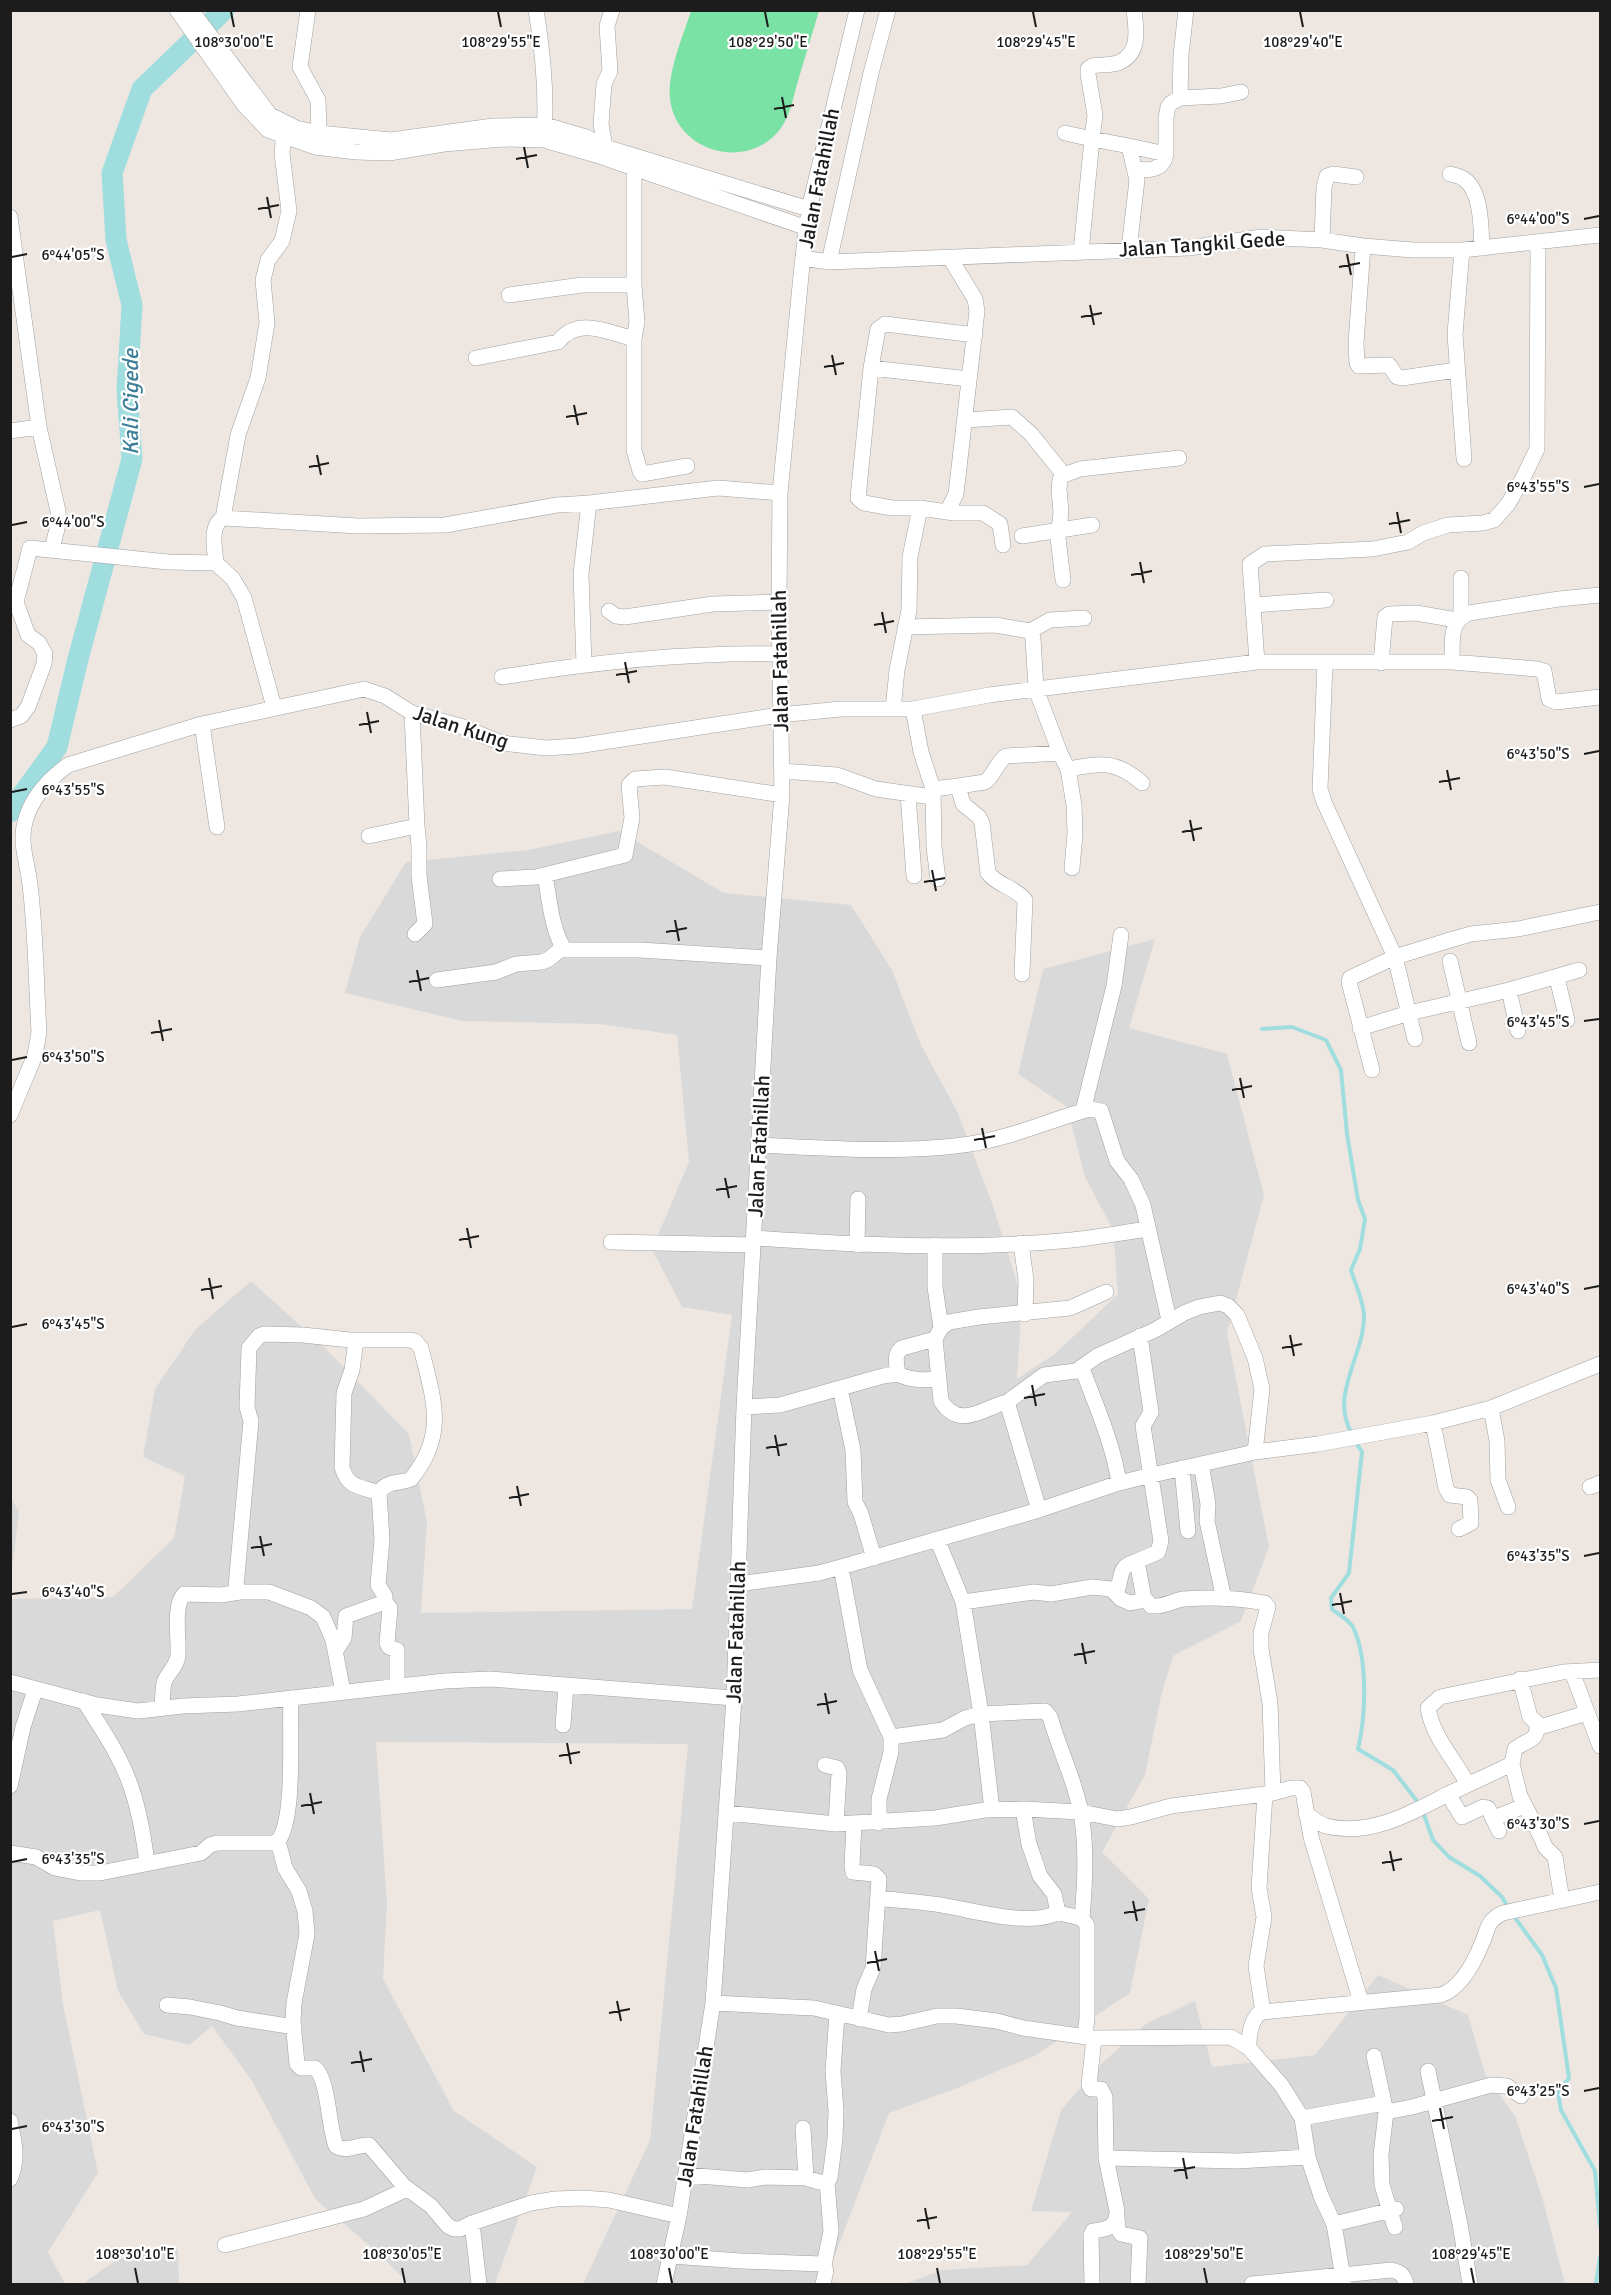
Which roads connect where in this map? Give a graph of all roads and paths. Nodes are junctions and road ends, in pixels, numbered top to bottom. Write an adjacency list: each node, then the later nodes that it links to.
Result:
1 (308, 10): 12 (street)
2 (536, 10): 13 (street)
3 (612, 10): 17 (street)
4 (857, 10): 23 (street, Jalan Fatahillah)
5 (888, 10): 36 (street)
6 (1134, 10): 15 (street)
7 (1186, 10): 10 (street)
8 (187, 14): 11 (street)
9 (1241, 92): 10 (street)
10 (1180, 98): 18 (street)
11 (292, 133): 12 (street); 13 (street); 57 (street)
12 (319, 133): 13 (street)
13 (544, 133): 17 (street); 20 (street)
14 (1065, 133): 15 (street)
15 (1092, 138): 16 (street); 33 (street)
16 (1129, 146): 18 (street); 19 (street)
17 (604, 147): 23 (street)
18 (1166, 154): 19 (street)
19 (1134, 168): 31 (street)
20 (634, 169): 25 (street); 38 (street)
21 (1450, 174): 30 (street)
22 (1356, 177): 27 (street)
23 (809, 209): 25 (street, Jalan Fatahillah)
24 (10, 217): 37 (street)
25 (807, 228): 34 (street, Jalan Fatahillah)
26 (1600, 235): 28 (street, Jalan Tangkil Gede)
27 (1322, 240): 29 (street, Jalan Tangkil Gede); 31 (street, Jalan Tangkil Gede)
28 (1538, 242): 30 (street, Jalan Tangkil Gede); 70 (street)
29 (1363, 246): 32 (street, Jalan Tangkil Gede); 44 (street)
30 (1482, 248): 32 (street, Jalan Tangkil Gede)
31 (1129, 249): 33 (street, Jalan Tangkil Gede)
32 (1462, 250): 44 (street)
33 (1081, 252): 35 (street, Jalan Tangkil Gede)
34 (803, 258): 36 (street, Jalan Tangkil Gede); 53 (street, Jalan Fatahillah)
35 (950, 258): 36 (street, Jalan Tangkil Gede); 40 (street)
36 (829, 261)
37 (14, 268): 47 (street)
38 (634, 285): 39 (street); 41 (street)
39 (509, 295)
40 (975, 335): 43 (street); 45 (street)
41 (634, 339): 42 (street); 51 (street)
42 (476, 358)
43 (871, 368): 45 (street); 55 (street)
44 (1456, 370): 50 (street)
45 (969, 379): 46 (street)
46 (966, 420): 52 (street); 56 (street)
47 (39, 427): 48 (street); 62 (street)
48 (10, 431)
49 (1179, 458): 52 (street)
50 (1464, 459)
51 (687, 466)
52 (1064, 475): 59 (street)
53 (780, 493): 54 (street); 68 (street, Jalan Fatahillah)
54 (589, 503): 57 (street); 81 (street)
55 (921, 508): 56 (street); 74 (street)
56 (947, 512): 61 (street)
57 (223, 518): 63 (street)
58 (1092, 525): 59 (street)
59 (1058, 529): 60 (street); 65 (street)
60 (1022, 536)
61 (1004, 545)
62 (52, 549): 63 (street); 69 (street)
63 (216, 563): 85 (street)
64 (1461, 578): 73 (street)
65 (1063, 580)
66 (1600, 596): 73 (street)
67 (1326, 600): 70 (street)
68 (779, 602): 71 (street); 76 (street, Jalan Fatahillah)
69 (13, 603): 90 (street)
70 (1253, 606): 77 (street)
71 (609, 611)
72 (1084, 618): 75 (street)
73 (1459, 618): 78 (street); 80 (street)
74 (905, 627): 75 (street); 86 (street)
75 (1030, 631): 83 (street)
76 (780, 654): 81 (street); 89 (street, Jalan Fatahillah)
77 (1257, 662): 79 (street, Jalan Kung); 83 (street, Jalan Kung)
78 (1452, 662): 80 (street, Jalan Kung); 84 (street, Jalan Kung)
79 (1325, 663): 80 (street, Jalan Kung); 112 (street)
80 (1380, 663)
81 (584, 665): 82 (street)
82 (502, 677)
83 (1036, 690): 87 (street, Jalan Kung); 92 (street)
84 (1600, 697)
85 (274, 707): 88 (street, Jalan Kung); 91 (street, Jalan Kung)
86 (893, 709): 87 (street, Jalan Kung); 89 (street, Jalan Kung)
87 (913, 709): 97 (street)
88 (412, 713): 89 (street, Jalan Kung); 100 (street)
89 (779, 715): 94 (street, Jalan Fatahillah)
90 (10, 720)
91 (202, 724): 101 (street); 129 (street, Jalan Kung)
92 (1060, 753): 93 (street); 96 (street)
93 (1068, 769): 95 (street); 103 (street)
94 (782, 771): 98 (street); 99 (street, Jalan Fatahillah)
95 (1142, 783)
96 (958, 786): 97 (street); 116 (street)
97 (932, 793): 98 (street); 107 (street)
98 (908, 794): 105 (street)
99 (782, 795): 104 (street); 113 (street, Jalan Fatahillah)
100 (417, 826): 102 (street); 109 (street)
101 (217, 827)
102 (369, 836)
103 (1072, 868)
104 (545, 875): 106 (street); 111 (street)
105 (914, 876)
106 (500, 879)
107 (938, 879)
108 (1600, 912): 112 (street)
109 (415, 934)
110 (1121, 935): 128 (street)
111 (562, 948): 113 (street); 118 (street)
112 (1395, 957): 121 (street); 123 (street)
113 (769, 958): 130 (street, Jalan Fatahillah)
114 (1450, 961): 120 (street)
115 (1579, 970): 117 (street)
116 (1023, 974)
117 (1557, 978): 119 (street); 122 (street)
118 (437, 980)
119 (1509, 990): 120 (street); 124 (street)
120 (1458, 1001): 121 (street); 126 (street)
121 (1409, 1013): 123 (street); 125 (street)
122 (1567, 1020)
123 (1360, 1028): 127 (street)
124 (1518, 1031)
125 (1415, 1039)
126 (1469, 1043)
127 (1372, 1070)
128 (1083, 1111): 130 (street); 132 (street)
129 (10, 1115)
130 (758, 1145): 134 (street, Jalan Fatahillah)
131 (858, 1199): 136 (street)
132 (1148, 1229): 135 (street); 140 (street)
133 (611, 1242): 134 (street)
134 (754, 1242): 136 (street); 150 (street, Jalan Fatahillah)
135 (1021, 1243): 137 (street); 139 (street)
136 (856, 1245): 137 (street)
137 (935, 1245): 141 (street)
138 (1106, 1292): 139 (street)
139 (1025, 1314): 141 (street)
140 (1169, 1320): 142 (street); 153 (street)
141 (938, 1333): 146 (street); 147 (street)
142 (1140, 1336): 145 (street); 156 (street)
143 (356, 1340): 158 (street); 158 (street); 168 (street)
144 (1600, 1364): 151 (street)
145 (1082, 1368): 149 (street); 157 (street)
146 (898, 1374): 147 (street); 148 (street)
147 (939, 1379): 149 (street)
148 (840, 1388): 150 (street); 164 (street)
149 (1007, 1402): 160 (street)
150 (744, 1407): 167 (street, Jalan Fatahillah)
151 (1491, 1408): 152 (street); 159 (street)
152 (1433, 1424): 153 (street); 161 (street)
153 (1255, 1452): 154 (street)
154 (1201, 1464): 155 (street); 171 (street)
155 (1182, 1468): 156 (street); 162 (street)
156 (1152, 1475): 157 (street); 165 (street)
157 (1119, 1483): 160 (street)
158 (379, 1492): 172 (street)
159 (1508, 1507)
160 (1039, 1510): 163 (street)
161 (1459, 1528)
162 (1188, 1531)
163 (937, 1539): 164 (street); 173 (street)
164 (874, 1558): 166 (street)
165 (1137, 1561): 169 (street); 170 (street)
166 (841, 1567): 167 (street); 191 (street)
167 (738, 1584): 184 (street, Jalan Fatahillah)
168 (240, 1592): 174 (street); 186 (street)
169 (1116, 1593): 170 (street); 173 (street)
170 (1144, 1599): 171 (street)
171 (1224, 1599): 197 (street)
172 (385, 1602): 174 (street); 179 (street)
173 (963, 1602): 188 (street)
174 (335, 1652): 182 (street)
175 (1600, 1670): 176 (street)
176 (1572, 1672): 177 (street); 187 (street)
177 (1520, 1679): 190 (street); 195 (street)
178 (10, 1682): 181 (street)
179 (397, 1686): 180 (street); 182 (street)
180 (566, 1686): 184 (street); 189 (street)
181 (35, 1690): 185 (street); 196 (street)
182 (343, 1692): 183 (street)
183 (291, 1698): 186 (street); 208 (street)
184 (734, 1698): 203 (street, Jalan Fatahillah)
185 (78, 1699): 186 (street); 210 (street)
186 (162, 1708)
187 (1587, 1713): 190 (street); 192 (street)
188 (981, 1714): 191 (street); 201 (street); 202 (street)
189 (563, 1725)
190 (1537, 1728): 193 (street)
191 (891, 1737): 205 (street)
192 (1600, 1746)
193 (1512, 1764): 195 (street); 199 (street)
194 (825, 1765): 206 (street)
195 (1467, 1784): 198 (street)
196 (10, 1786)
197 (1269, 1793): 202 (street); 204 (street); 219 (street)
198 (1448, 1794): 199 (street); 204 (street)
199 (1524, 1806): 213 (street)
200 (1023, 1809): 201 (street); 202 (street); 214 (street)
201 (992, 1810): 205 (street)
202 (1081, 1812): 215 (street)
203 (726, 1813): 206 (street); 217 (street, Jalan Fatahillah)
204 (1306, 1814): 216 (street)
205 (879, 1823): 207 (street)
206 (836, 1824): 207 (street)
207 (854, 1824): 212 (street)
208 (278, 1841): 210 (street); 222 (street)
209 (10, 1853): 210 (street)
210 (147, 1863)
211 (1600, 1892): 213 (street)
212 (878, 1898): 214 (street); 221 (street)
213 (1562, 1900): 216 (street)
214 (1058, 1912): 215 (street)
215 (1082, 1918): 223 (street)
216 (1361, 2002): 219 (street)
217 (713, 2003): 220 (street); 235 (street, Jalan Fatahillah)
218 (167, 2005): 222 (street)
219 (1263, 2012): 224 (street)
220 (837, 2014): 221 (street); 238 (street)
221 (859, 2019): 223 (street)
222 (294, 2027): 239 (street)
223 (1089, 2036): 224 (street); 234 (street)
224 (1249, 2048): 230 (street)
225 (1374, 2056): 229 (street)
226 (1428, 2071): 228 (street)
227 (1521, 2096): 228 (street)
228 (1434, 2101): 229 (street); 257 (street)
229 (1385, 2107): 230 (street); 240 (street)
230 (1302, 2118): 233 (street)
231 (10, 2121): 236 (street)
232 (803, 2128): 237 (street)
233 (1308, 2157): 234 (street); 244 (street)
234 (1106, 2158): 242 (street)
235 (686, 2175): 237 (street); 241 (street, Jalan Fatahillah)
236 (10, 2178)
237 (806, 2178): 238 (street)
238 (827, 2182): 248 (street)
239 (407, 2189): 243 (street); 246 (street)
240 (1393, 2209): 244 (street); 245 (street)
241 (679, 2216): 243 (street); 247 (street, Jalan Fatahillah)
242 (1117, 2218): 253 (street); 254 (street)
243 (472, 2223): 250 (street)
244 (1335, 2224): 249 (street)
245 (1395, 2227)
246 (225, 2245)
247 (671, 2256): 248 (street); 251 (street, Jalan Fatahillah)
248 (824, 2265): 252 (street)
249 (1343, 2281): 255 (street); 256 (street)
250 (479, 2284)
251 (664, 2284)
252 (823, 2284)
253 (1092, 2284)
254 (1138, 2284)
255 (1252, 2284)
256 (1407, 2284)
257 (1470, 2284)

